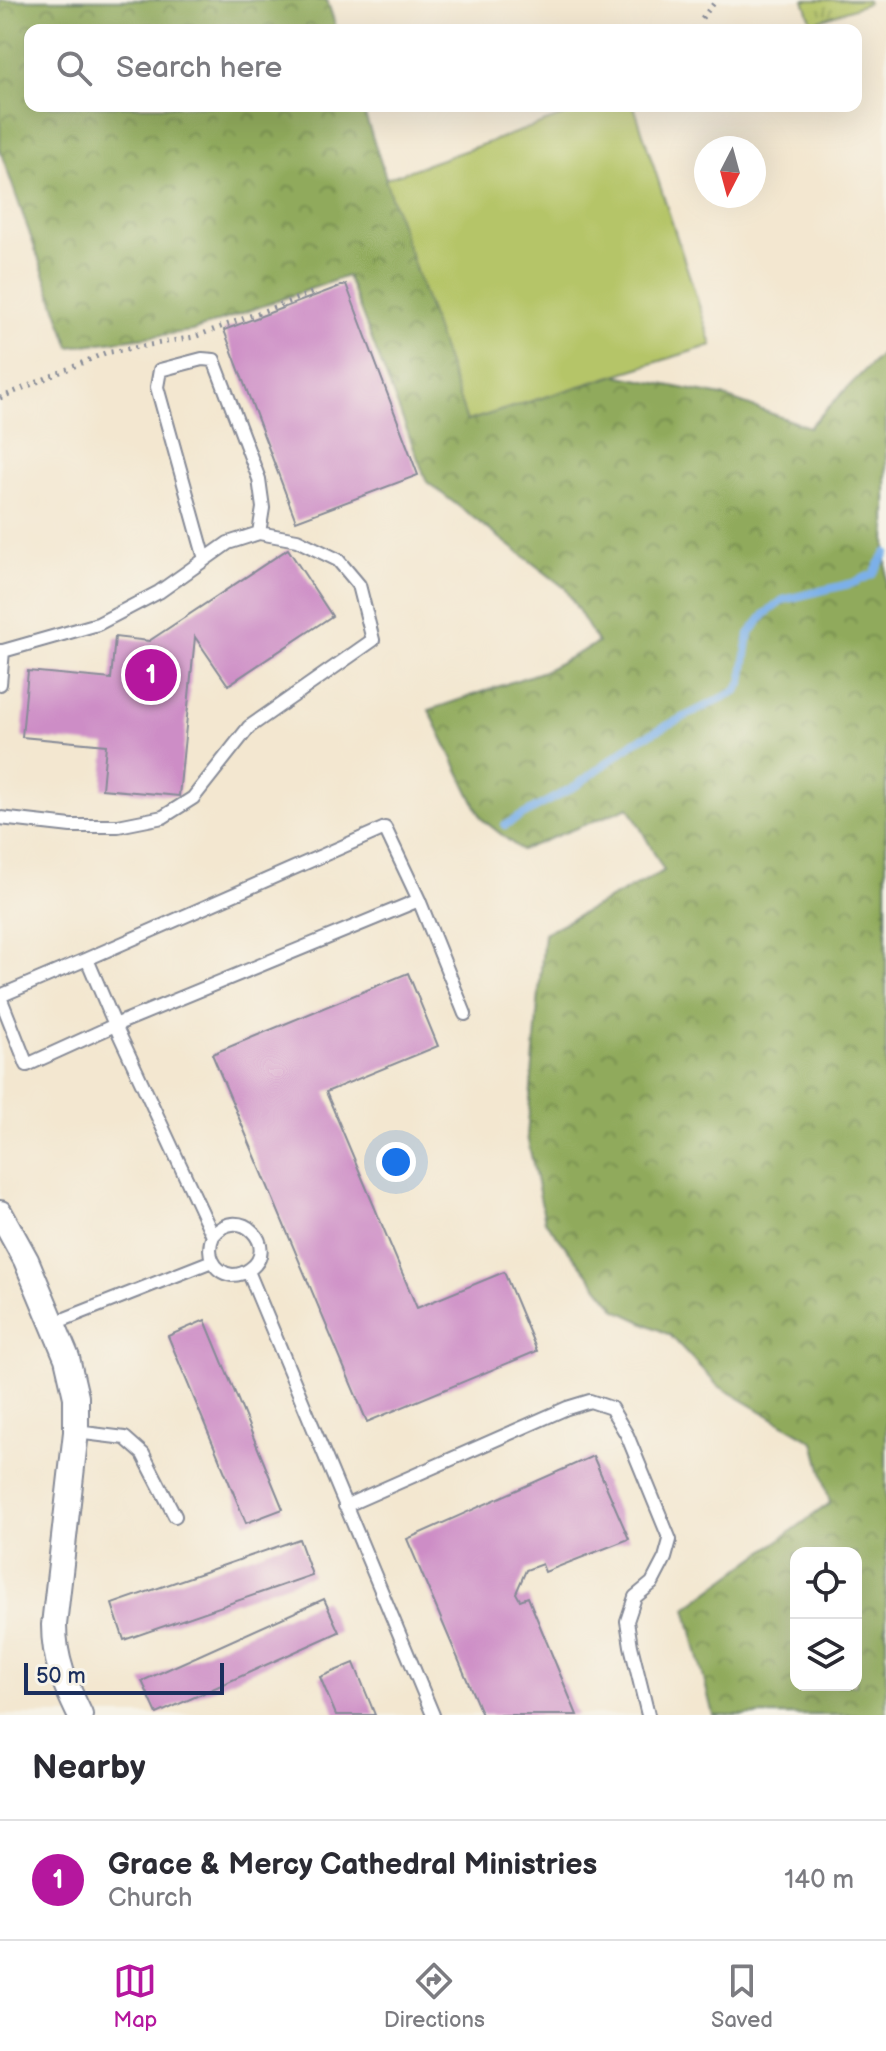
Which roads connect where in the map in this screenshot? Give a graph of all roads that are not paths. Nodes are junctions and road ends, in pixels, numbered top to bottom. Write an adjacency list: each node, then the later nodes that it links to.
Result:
1 (259, 533): 2 (lane); 2 (lane); 5 (lane)
2 (205, 559): 3 (lane)
3 (2, 651): 4 (lane)
4 (0, 684)
5 (0, 818)
6 (419, 900): 7 (lane); 9 (lane); 10 (lane)
7 (87, 959): 8 (lane); 10 (lane)
8 (0, 996): 10 (lane)
9 (465, 1014)
10 (115, 1025): 12 (lane)
11 (0, 1213): 15 (street)
12 (213, 1236): 13 (lane); 14 (lane)
13 (212, 1261): 14 (lane); 15 (lane)
14 (248, 1271): 17 (lane)
15 (52, 1324): 16 (street)
16 (76, 1432): 18 (lane); 19 (street)
17 (345, 1506): 20 (lane); 21 (lane)
18 (175, 1516)
19 (80, 1715)
20 (433, 1715)
21 (648, 1715)

